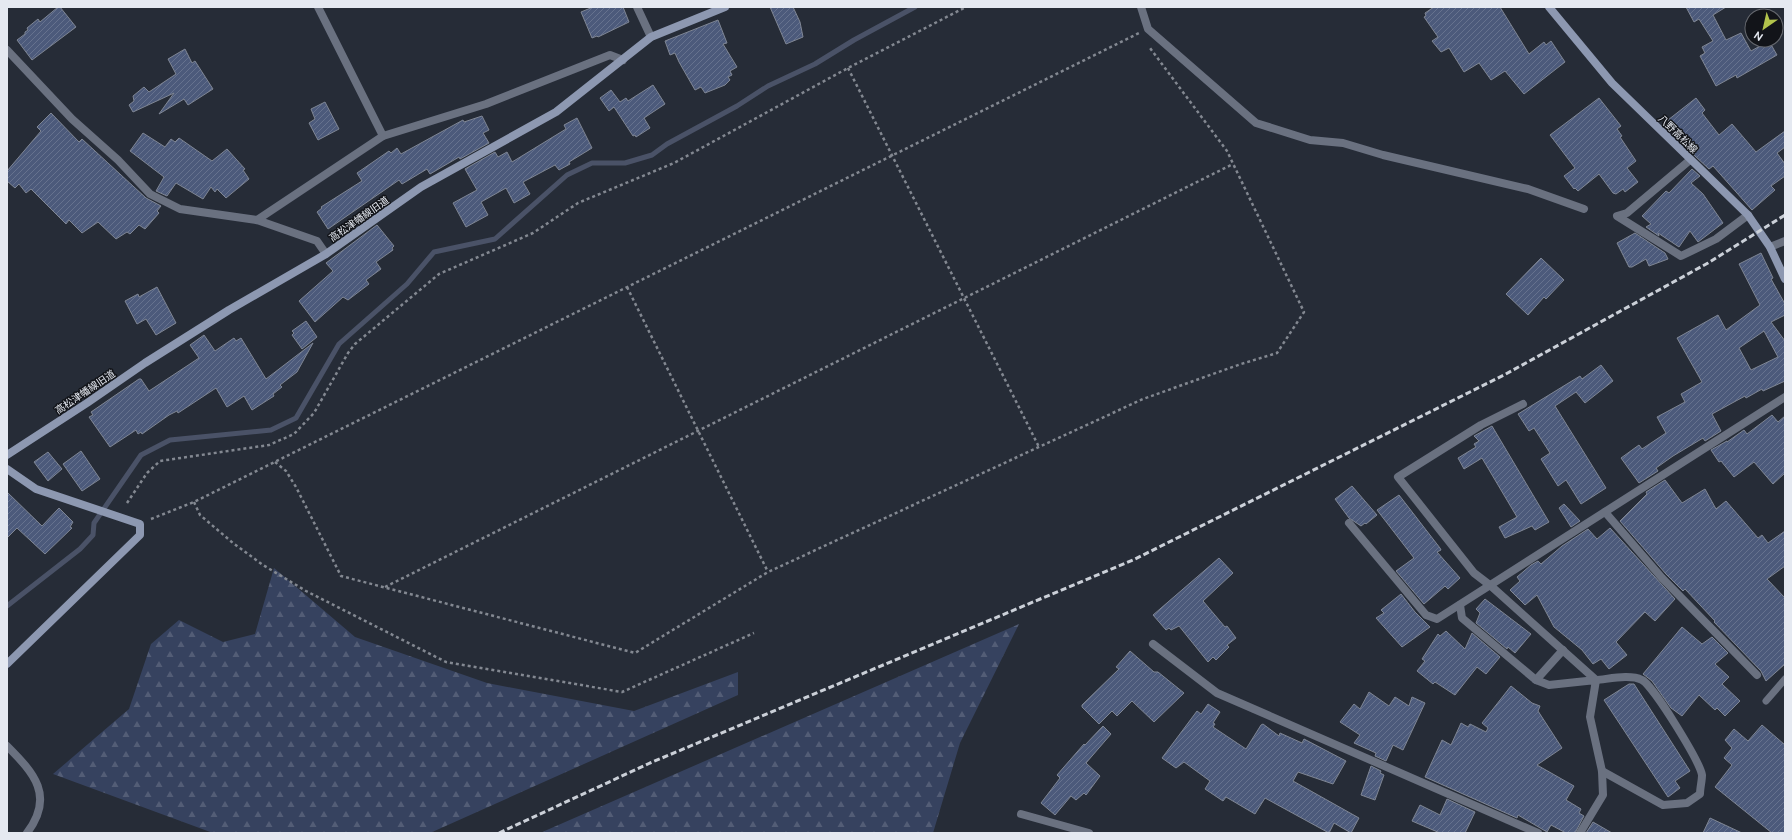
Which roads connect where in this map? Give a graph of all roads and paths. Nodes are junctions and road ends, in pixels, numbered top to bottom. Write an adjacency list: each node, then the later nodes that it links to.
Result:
1 (318, 7): 15 (street)
2 (637, 7): 9 (street)
3 (725, 7): 9 (street, 高松津幡線旧道)
4 (966, 7): 14 (path)
5 (1141, 7): 7 (street)
6 (1549, 7): 17 (street, 八野高松線)
7 (1148, 29): 8 (path); 19 (street)
8 (1139, 33): 10 (path); 16 (path)
9 (651, 37): 13 (street, 高松津幡線旧道)
10 (1143, 40)
11 (1148, 46): 18 (path)
12 (7, 50): 21 (street)
13 (623, 60): 15 (street); 24 (street, 高松津幡線旧道)
14 (848, 68): 16 (path); 36 (path)
15 (383, 136): 21 (street)
16 (892, 156): 26 (path); 27 (path)
17 (1690, 160): 20 (street, 八野高松線); 20 (street)
18 (1233, 164): 27 (path); 31 (path)
19 (1584, 208)
20 (1748, 215): 23 (street, 八野高松線)
21 (257, 220): 24 (street)
22 (1785, 241): 23 (street)
23 (1770, 247): 25 (street, 八野高松線)
24 (326, 254): 32 (street, 高松津幡線旧道)
25 (1785, 279)
26 (627, 287): 30 (path); 33 (path)
27 (964, 298): 30 (path); 31 (path)
28 (1785, 397): 37 (street)
29 (1523, 404): 41 (street)
30 (698, 431): 40 (path); 42 (path)
31 (1039, 447): 40 (path)
32 (7, 455)
33 (275, 462): 35 (path); 42 (path)
34 (7, 469): 39 (street)
35 (194, 502): 39 (path); 44 (path)
36 (127, 503)
37 (1605, 512): 41 (street); 48 (street)
38 (1349, 523): 43 (street)
39 (140, 524): 47 (street)
40 (768, 572): 42 (path)
41 (1491, 586): 43 (street); 46 (street)
42 (384, 587)
43 (1460, 605): 50 (street)
44 (754, 633)
45 (1153, 644): 58 (street)
46 (1563, 650): 50 (street); 51 (street)
47 (7, 664)
48 (1757, 675)
49 (1785, 679): 52 (lane)
50 (1536, 680): 51 (street)
51 (1596, 680): 54 (street); 54 (street)
52 (1766, 701)
53 (7, 746): 56 (street)
54 (1602, 770): 59 (street)
55 (1021, 814): 57 (street)
56 (27, 833)
57 (1089, 833)
58 (1538, 833)
59 (1580, 833)

